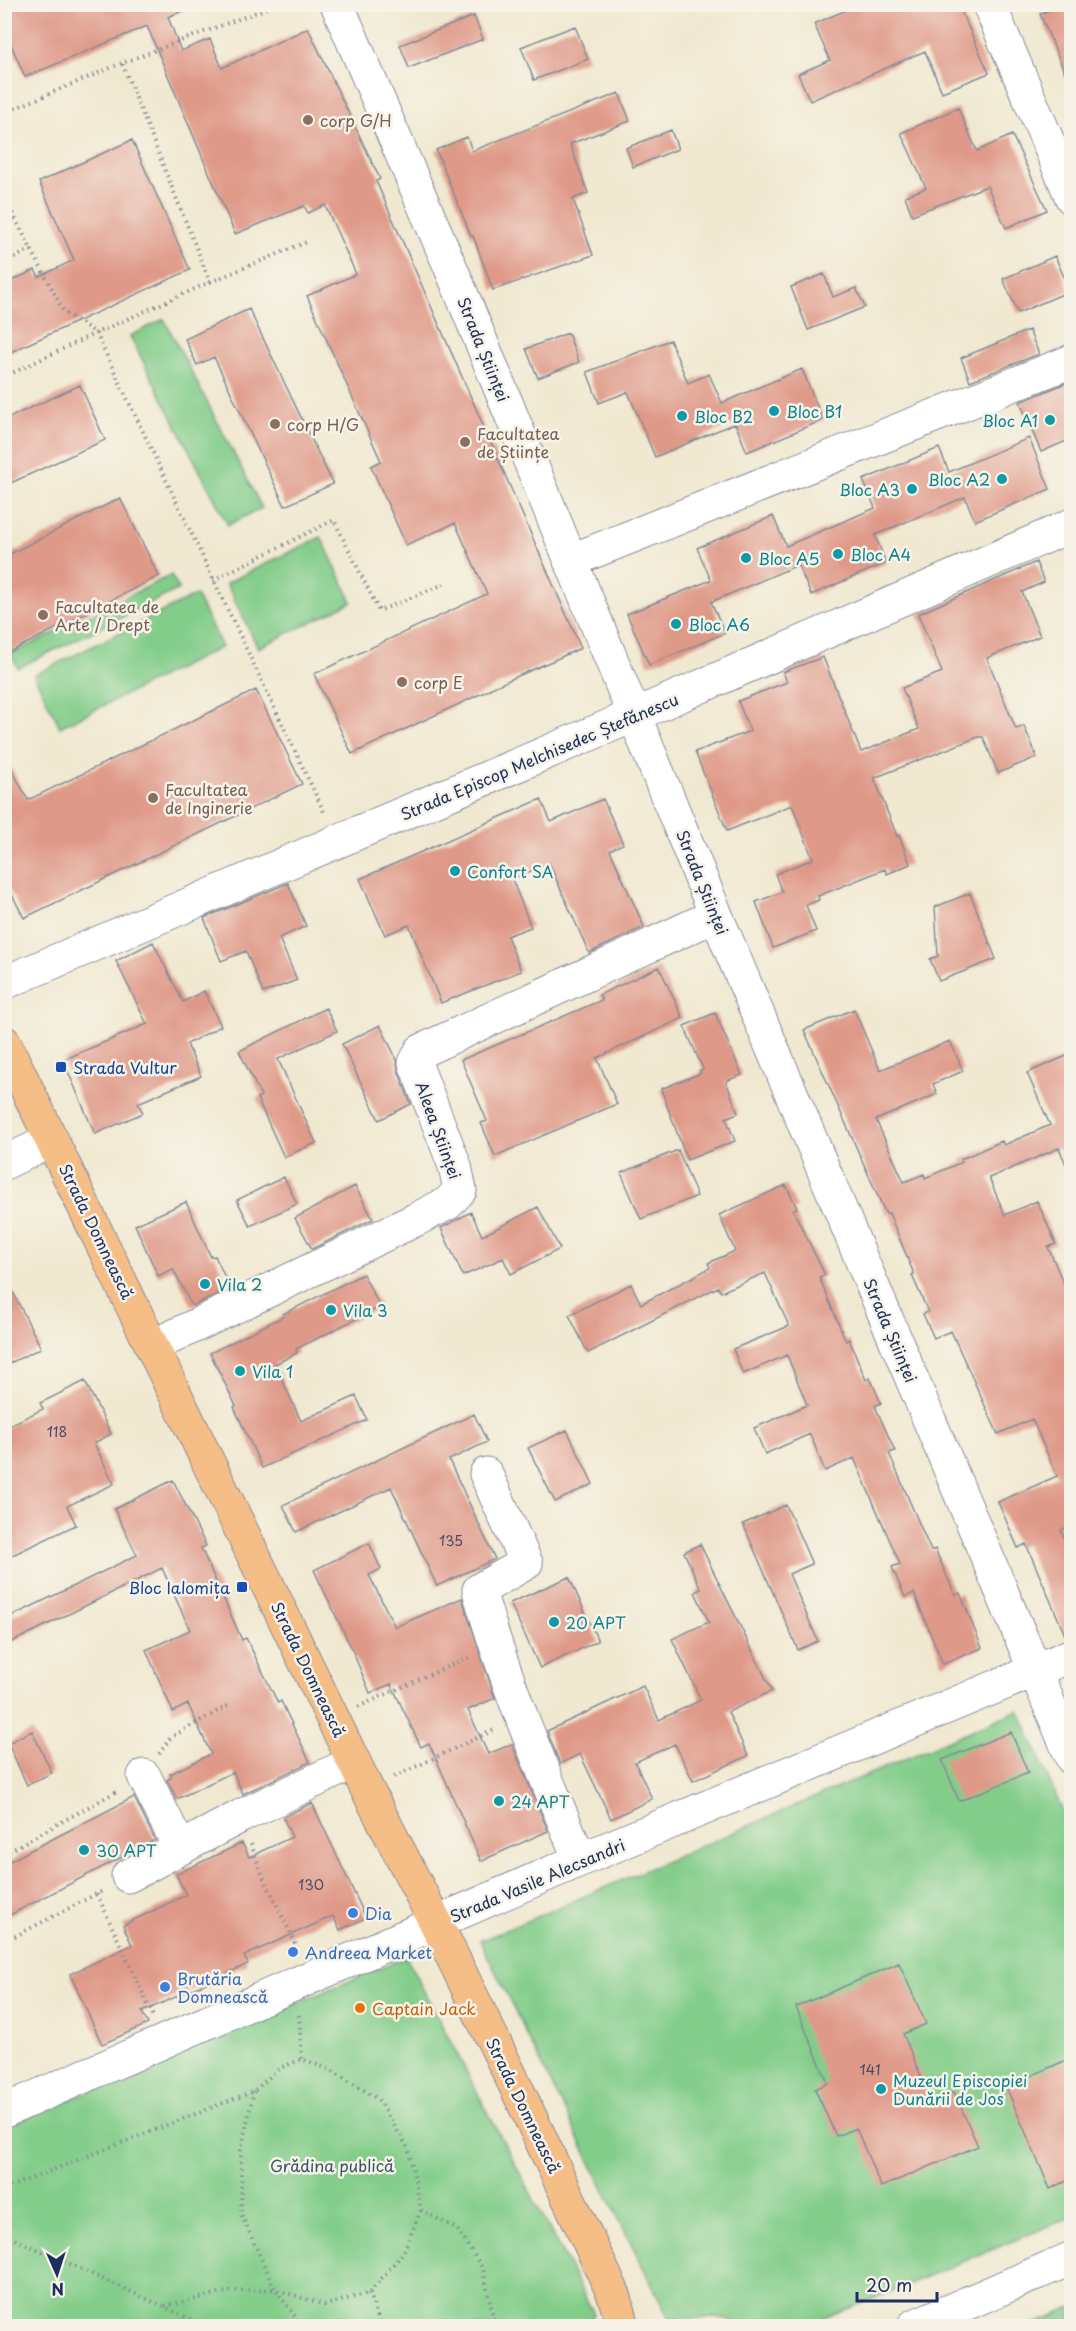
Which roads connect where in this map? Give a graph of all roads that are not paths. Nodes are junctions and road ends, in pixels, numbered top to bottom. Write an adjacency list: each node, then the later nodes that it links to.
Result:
1 (337, 4): 6 (street, Strada Științei)
2 (989, 4): 3 (street)
3 (1071, 198)
4 (1071, 361): 6 (street)
5 (1071, 525): 7 (street, Strada Episcop Melchisedec Ștefănescu)
6 (570, 561): 7 (street, Strada Științei)
7 (635, 715): 8 (street, Strada Științei); 9 (street, Strada Episcop Melchisedec Ștefănescu)
8 (716, 915): 13 (street, Aleea Științei); 16 (street, Strada Științei)
9 (4, 983)
10 (4, 1042): 11 (main road, Strada Domnească)
11 (52, 1140): 12 (street); 13 (main road, Strada Domnească)
12 (4, 1163)
13 (153, 1346): 19 (main road, Strada Domnească)
14 (486, 1474): 21 (street)
15 (1071, 1655): 16 (street, Strada Vasile Alecsandri)
16 (1035, 1671): 17 (street, Strada Științei); 21 (street, Strada Vasile Alecsandri)
17 (1071, 1758)
18 (144, 1776): 20 (street)
19 (360, 1776): 20 (street); 23 (main road, Strada Domnească)
20 (180, 1848): 22 (street)
21 (580, 1860): 23 (street, Strada Vasile Alecsandri)
22 (128, 1876)
23 (436, 1923): 24 (street, Strada Vasile Alecsandri); 26 (main road, Strada Domnească)
24 (4, 2111)
25 (1071, 2258): 29 (street)
26 (614, 2295): 27 (main road, Strada Domnească); 28 (main road, Strada Domnească)
27 (623, 2326)
28 (637, 2326)
29 (914, 2326)

